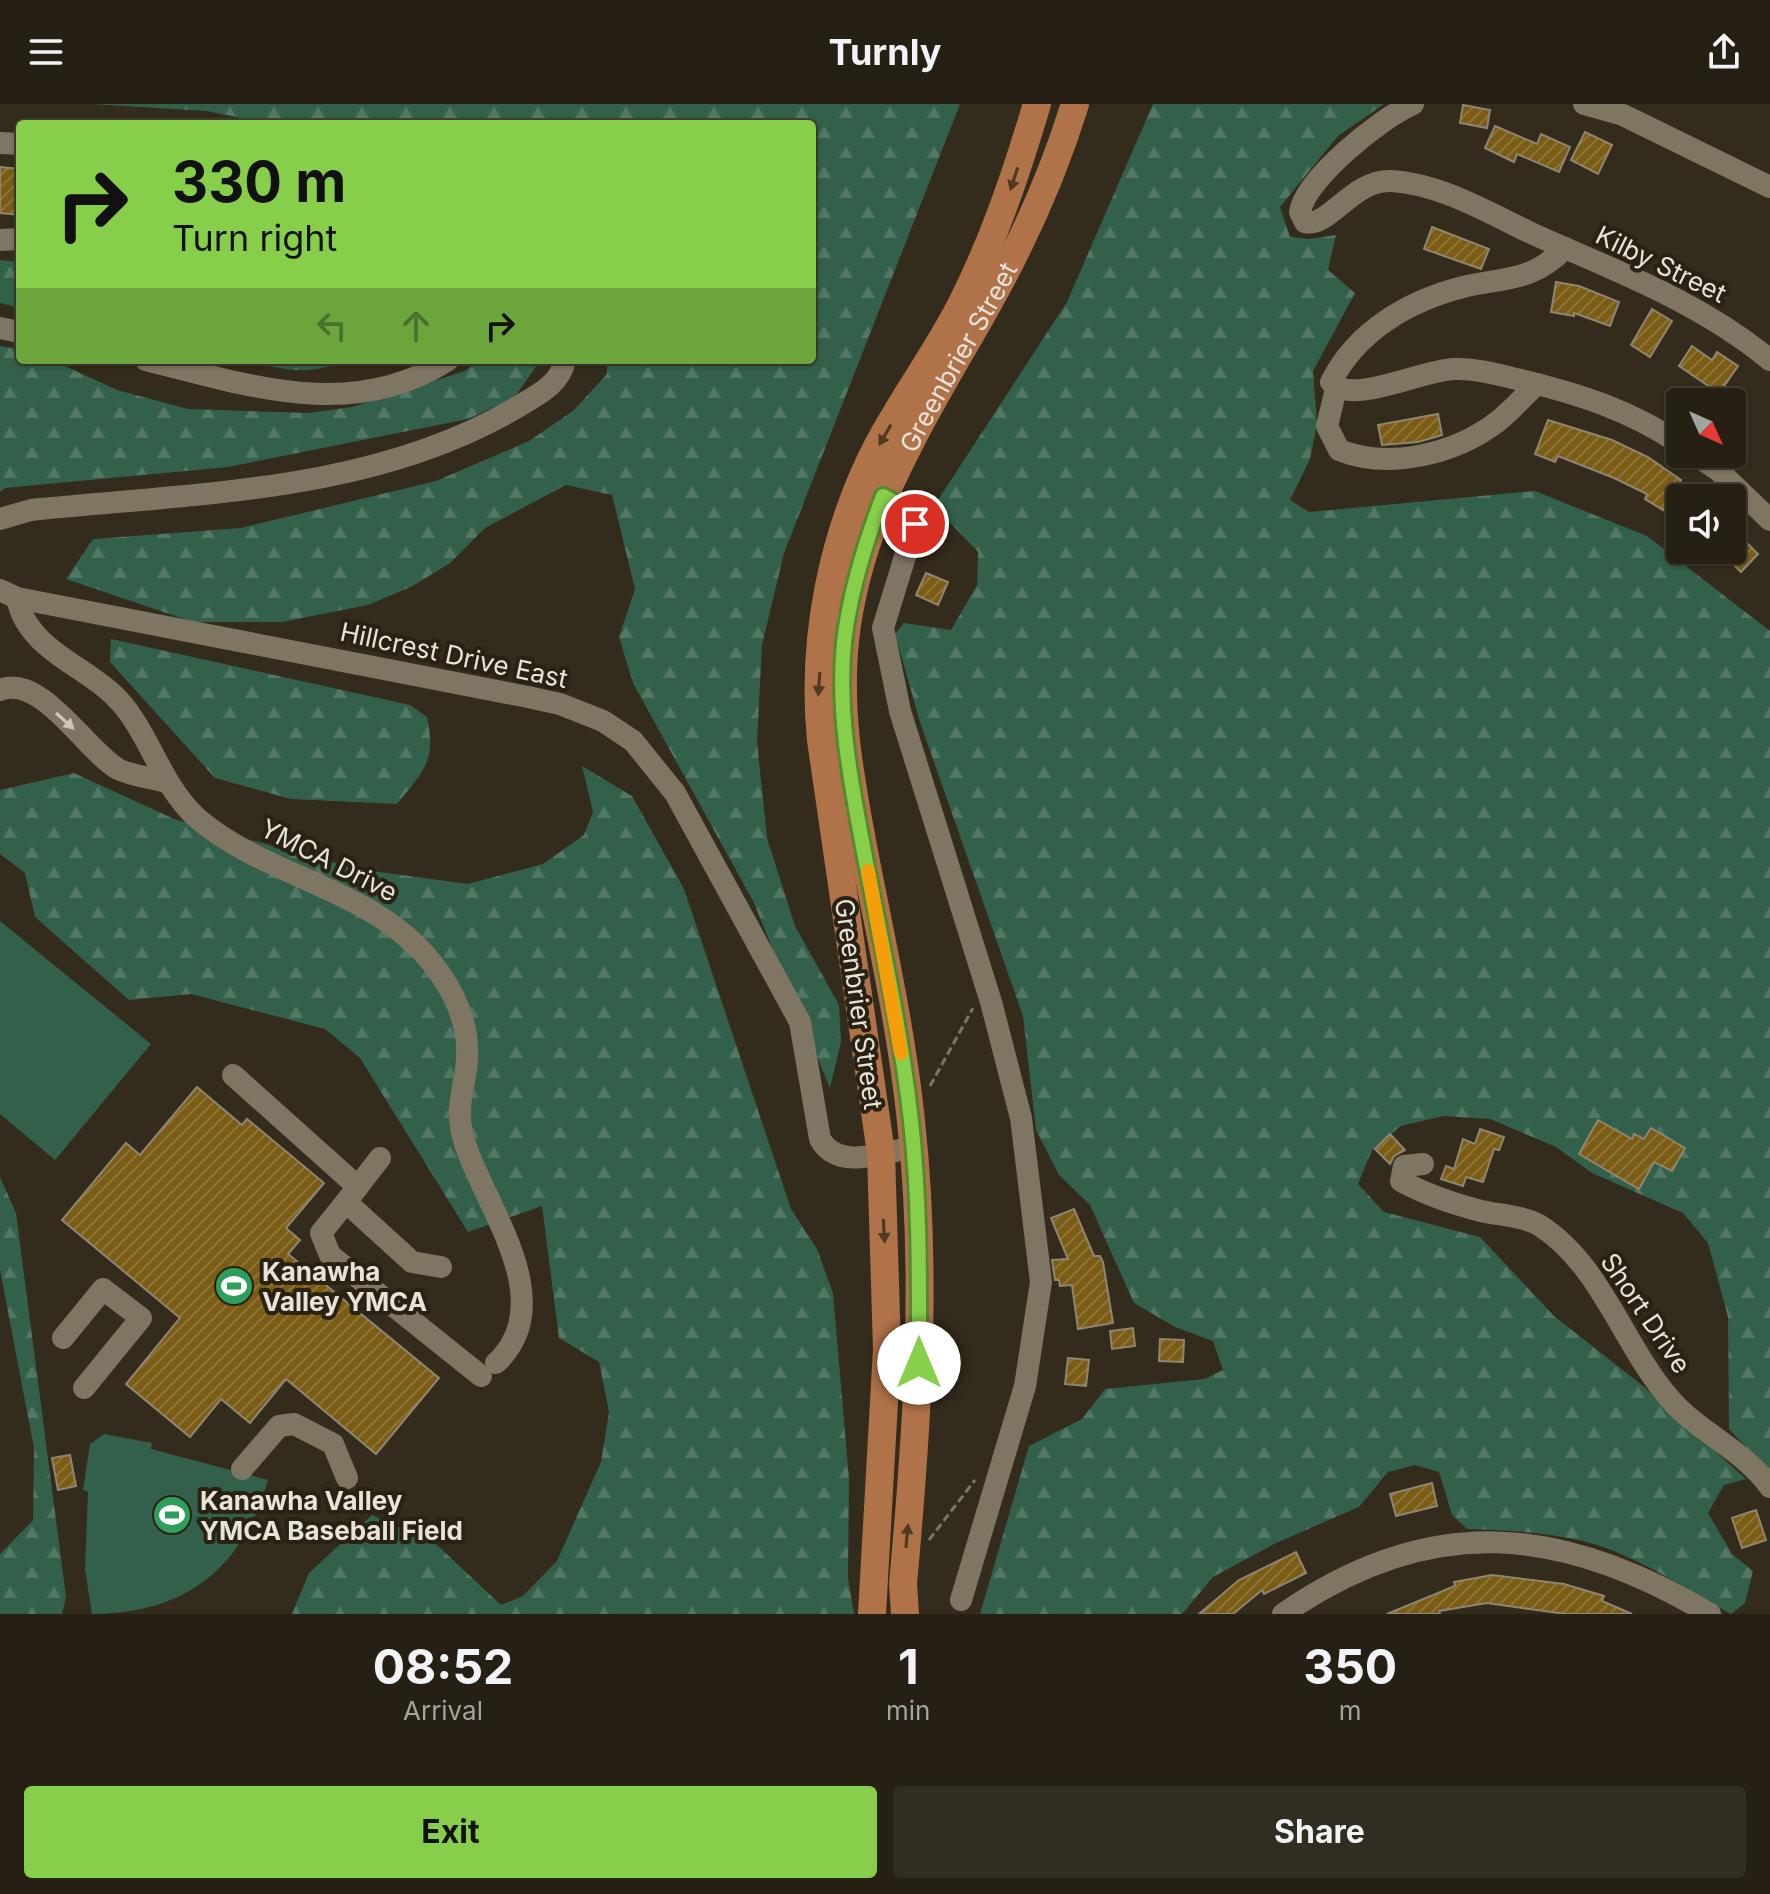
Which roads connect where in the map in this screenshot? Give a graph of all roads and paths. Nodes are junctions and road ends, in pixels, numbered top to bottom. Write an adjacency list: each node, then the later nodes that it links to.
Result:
1 (1037, 104): 24 (main road, Greenbrier Street, one-way to 24)
2 (1075, 104): 15 (main road, Greenbrier Street)
3 (1413, 104): 6 (street, Kilby Street)
4 (1584, 104): 5 (street)
5 (1770, 187)
6 (1565, 248): 7 (street, Kilby Street); 12 (street)
7 (1770, 360)
8 (164, 364): 9 (street)
9 (440, 364)
10 (563, 364): 16 (street)
11 (1537, 384): 12 (street); 12 (street); 13 (street)
12 (1336, 389)
13 (1666, 436)
14 (1715, 468): 17 (street)
15 (883, 496): 21 (street); 23 (main road, Greenbrier Street)
16 (0, 519)
17 (1770, 520)
18 (9, 594): 20 (street, YMCA Drive); 24 (street, Hillcrest Drive East)
19 (0, 690): 20 (street, one-way to 20)
20 (166, 782): 27 (street, YMCA Drive)
21 (986, 984): 23 (path); 36 (street)
22 (233, 1075): 27 (street)
23 (912, 1134): 24 (street, Hillcrest Drive East); 35 (main road, Greenbrier Street, one-way to 23)
24 (881, 1153): 37 (main road, Greenbrier Street, one-way to 37)
25 (380, 1158): 27 (street)
26 (1423, 1164): 34 (street, Short Drive)
27 (352, 1195): 28 (street)
28 (441, 1267)
29 (63, 1338): 30 (street)
30 (84, 1388)
31 (242, 1469): 32 (street)
32 (347, 1478)
33 (976, 1479): 35 (path)
34 (1770, 1487)
35 (905, 1562): 38 (main road, Greenbrier Street)
36 (961, 1600)
37 (872, 1614)
38 (905, 1614)
39 (1283, 1614): 40 (street)
40 (1710, 1614)

